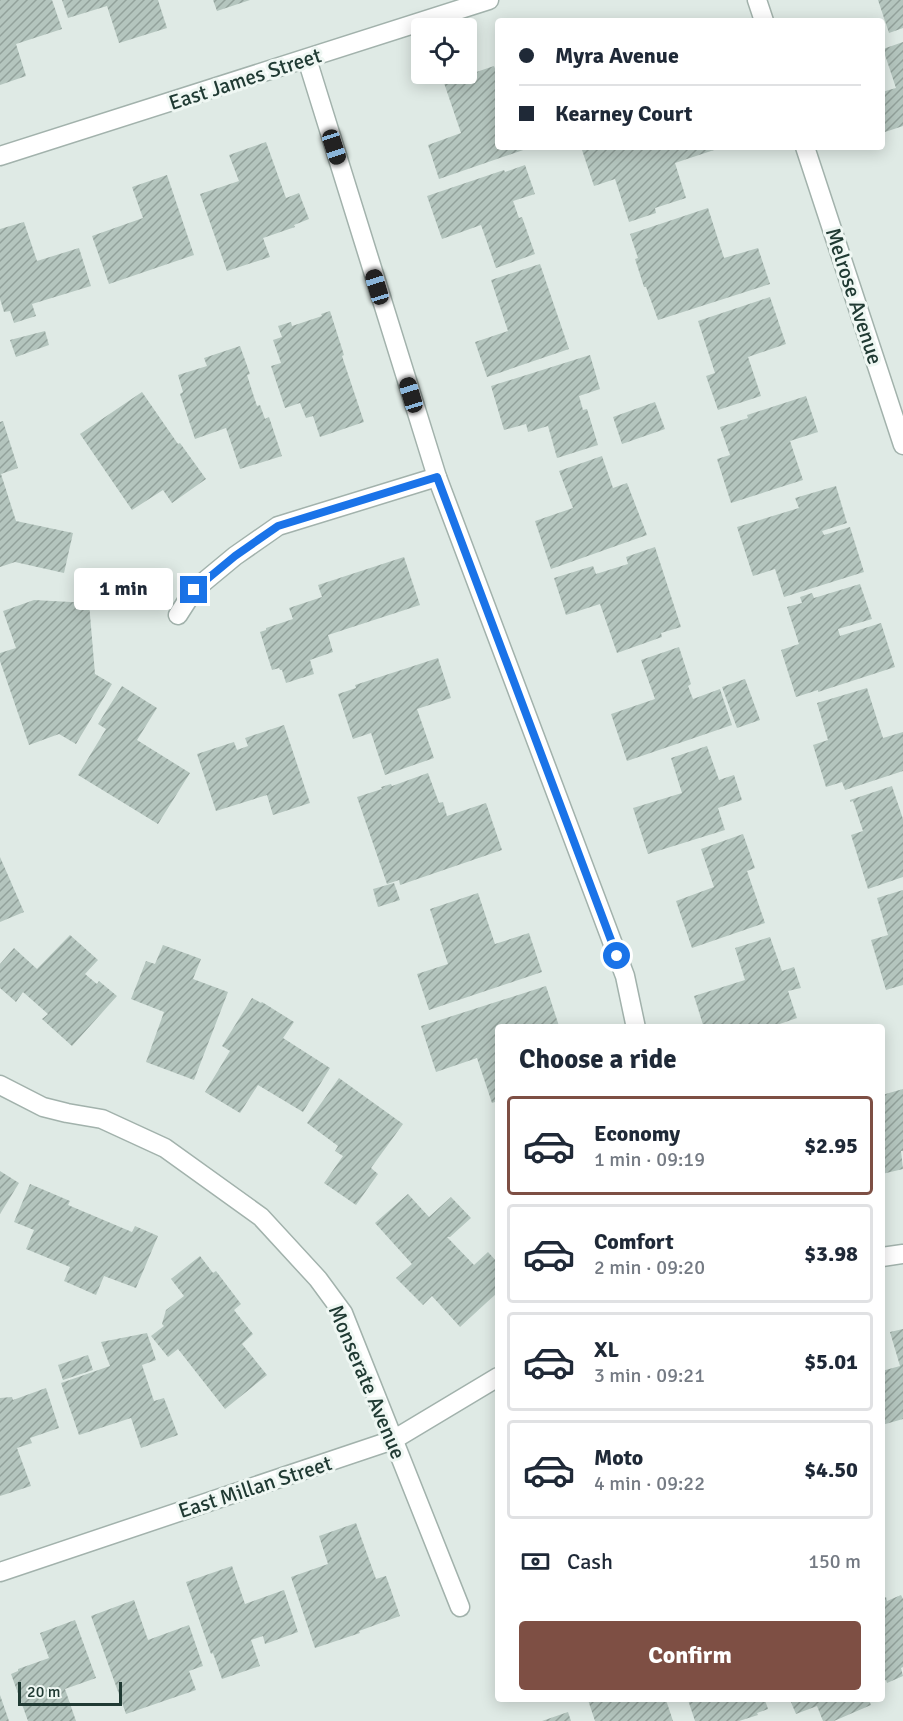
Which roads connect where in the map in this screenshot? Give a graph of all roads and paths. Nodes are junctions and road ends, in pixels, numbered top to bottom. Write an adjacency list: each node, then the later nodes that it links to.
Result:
1 (489, 0): 4 (street, East James Street)
2 (757, 0): 3 (street)
3 (763, 18)
4 (307, 60): 6 (street, East James Street); 8 (street)
5 (806, 150): 7 (street, Melrose Avenue)
6 (0, 156)
7 (903, 445)
8 (437, 477): 9 (street); 10 (street)
9 (178, 615)
10 (635, 1024)
11 (0, 1085): 15 (street, Monserate Avenue)
12 (903, 1254): 13 (street)
13 (885, 1257)
14 (495, 1379): 15 (street, East Millan Street)
15 (393, 1440): 16 (street, East Millan Street); 17 (street, Monserate Avenue)
16 (0, 1572)
17 (460, 1607)

